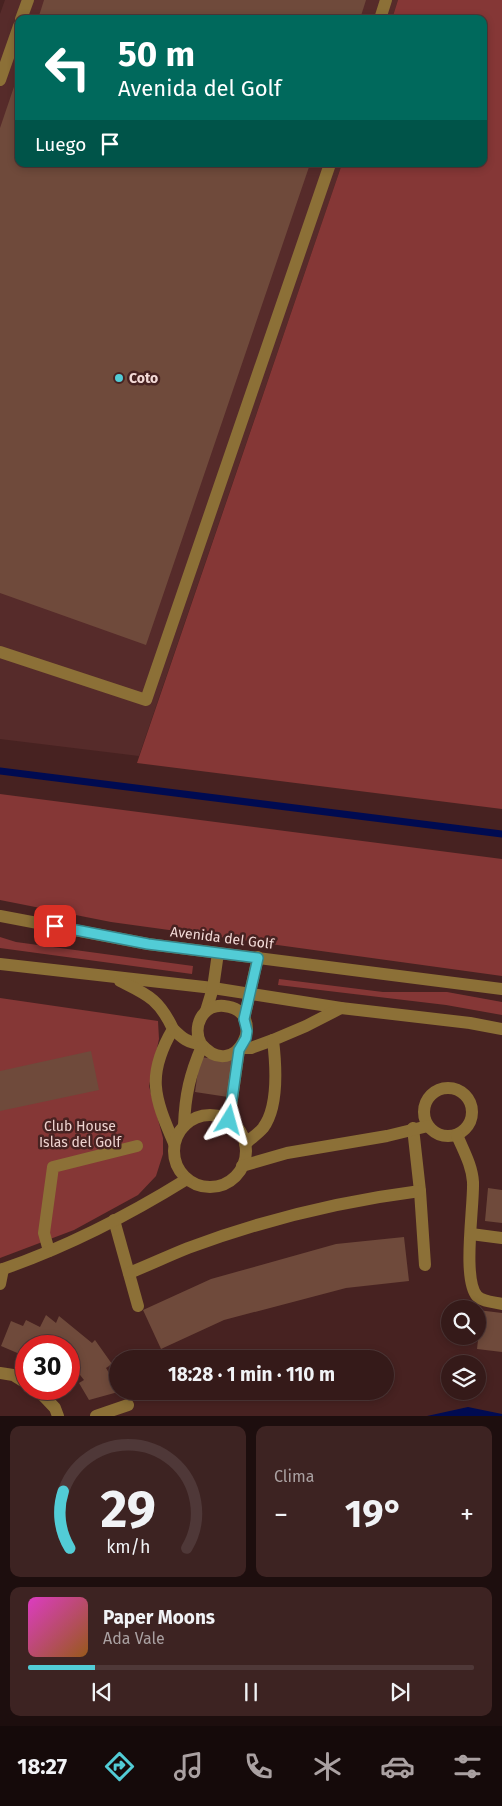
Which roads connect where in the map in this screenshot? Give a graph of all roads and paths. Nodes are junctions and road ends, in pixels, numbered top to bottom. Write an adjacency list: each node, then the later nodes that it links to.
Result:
1 (28, 0): 3 (street)
2 (386, 0): 4 (street)
3 (22, 15)
4 (381, 15)
5 (15, 37): 6 (street)
6 (0, 80)
7 (329, 167): 8 (street)
8 (0, 652)
9 (0, 916): 10 (street, Avenida del Golf)
10 (218, 953): 11 (street, Avenida del Golf); 14 (street)
11 (258, 958): 15 (street, Avenida del Golf); 16 (street)
12 (0, 964): 13 (street)
13 (111, 977): 14 (street); 20 (street)
14 (213, 988): 16 (street); 18 (street)
15 (502, 988)
16 (251, 993): 17 (street); 19 (street)
17 (341, 1008): 21 (street); 22 (street)
18 (206, 1012): 19 (street); 23 (street)
19 (244, 1019): 24 (street)
20 (173, 1029): 23 (street); 30 (street)
21 (502, 1029)
22 (273, 1040): 24 (street); 31 (street)
23 (201, 1045): 24 (street); 26 (street)
24 (240, 1049): 25 (street)
25 (229, 1120): 26 (street); 31 (street)
26 (184, 1126): 30 (street)
27 (428, 1126): 28 (street); 29 (street); 29 (street)
28 (413, 1128): 33 (street); 35 (street)
29 (457, 1135): 37 (street)
30 (174, 1143): 34 (street)
31 (245, 1144): 33 (street)
32 (137, 1146): 39 (street)
33 (242, 1166): 34 (street)
34 (187, 1178): 36 (street)
35 (420, 1191): 40 (street); 42 (street)
36 (114, 1220): 39 (street); 42 (street)
37 (471, 1234): 38 (street); 44 (street)
38 (502, 1238)
39 (48, 1251): 41 (street)
40 (424, 1265)
41 (2, 1269): 43 (street)
42 (129, 1273): 45 (street)
43 (0, 1284)
44 (502, 1304)
45 (138, 1306)
46 (0, 1373): 47 (street)
47 (15, 1376)
48 (47, 1400): 50 (street)
49 (128, 1405): 51 (street)
50 (58, 1416)
51 (96, 1416)

